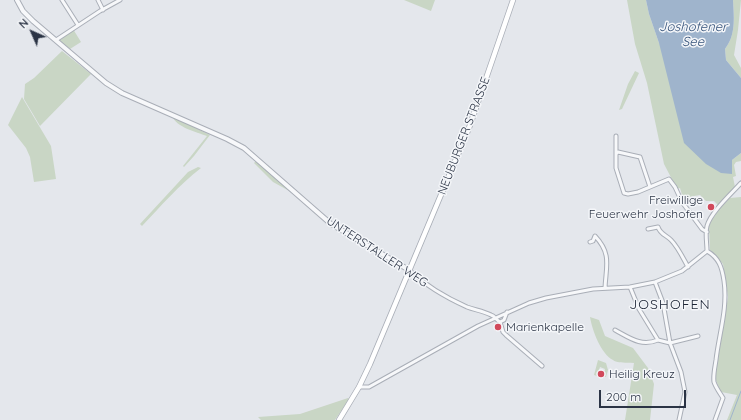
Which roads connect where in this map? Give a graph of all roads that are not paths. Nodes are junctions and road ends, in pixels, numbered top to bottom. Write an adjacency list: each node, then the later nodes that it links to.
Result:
1 (17, 0): 8 (street, UNTERSTALLER WEG)
2 (62, 0): 7 (street)
3 (98, 0): 6 (street)
4 (120, 0): 6 (street)
5 (514, 0): 18 (main road, NEUBURGER STRASSE)
6 (103, 10): 7 (street)
7 (78, 25): 8 (street)
8 (56, 40): 18 (street, UNTERSTALLER WEG)
9 (616, 136): 10 (street)
10 (616, 154): 12 (street); 12 (street)
11 (741, 183): 14 (street)
12 (650, 187): 14 (street)
13 (648, 229): 17 (street)
14 (706, 231): 16 (street)
15 (590, 242): 21 (street)
16 (706, 251): 17 (street); 33 (street)
17 (688, 267): 19 (street)
18 (409, 270): 23 (street, UNTERSTALLER WEG); 30 (main road, NEUBURGER STRASSE)
19 (655, 282): 20 (street); 28 (street)
20 (630, 287): 21 (street); 27 (street)
21 (605, 288): 22 (street)
22 (507, 312): 23 (street); 24 (street)
23 (494, 317): 24 (street, UNTERSTALLER WEG); 30 (street)
24 (500, 322): 29 (street, UNTERSTALLER WEG)
25 (615, 330): 27 (street)
26 (698, 336): 28 (street)
27 (658, 340): 28 (street)
28 (670, 343): 32 (street)
29 (542, 366)
30 (359, 387): 31 (main road, NEUBURGER STRASSE)
31 (339, 420)
32 (679, 420)
33 (716, 420)

